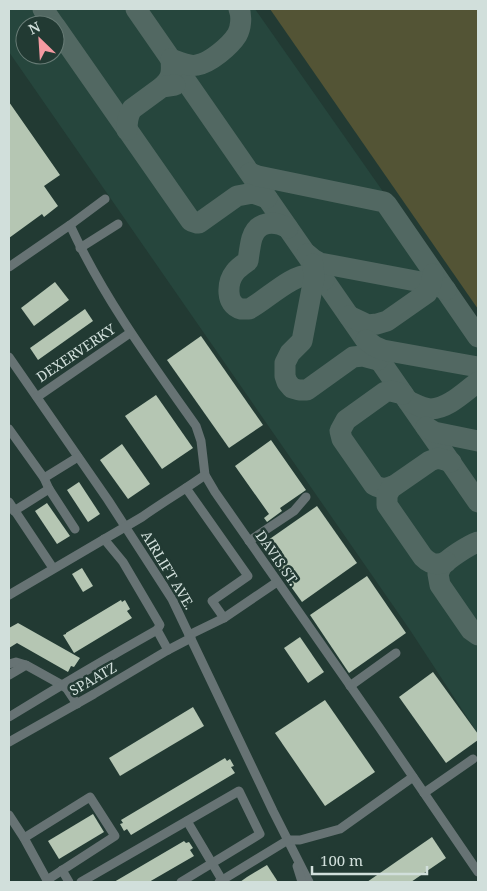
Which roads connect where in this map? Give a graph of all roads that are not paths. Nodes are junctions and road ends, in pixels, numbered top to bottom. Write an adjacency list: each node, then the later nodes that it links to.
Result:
1 (105, 199): 3 (street)
2 (118, 224): 4 (street)
3 (70, 225): 4 (street, DAVIS ST.); 5 (street)
4 (80, 248): 6 (street, DAVIS ST.)
5 (9, 267)
6 (130, 333): 8 (street, DEXERVERKY); 11 (street, DAVIS ST.)
7 (9, 357): 8 (street, AIRLIFT AVE.)
8 (37, 397): 10 (street, AIRLIFT AVE.)
9 (9, 429): 12 (street)
10 (78, 457): 12 (street); 18 (street, AIRLIFT AVE.)
11 (204, 475): 13 (street); 21 (street, DAVIS ST.)
12 (44, 478): 14 (street)
13 (186, 488): 18 (street); 25 (street)
14 (49, 489): 17 (street); 19 (street)
15 (306, 497): 21 (street)
16 (9, 502): 17 (street)
17 (14, 511): 22 (street)
18 (125, 527): 20 (street); 27 (street, AIRLIFT AVE.)
19 (74, 529)
20 (104, 538): 22 (street); 26 (street)
21 (249, 541): 23 (street, DAVIS ST.)
22 (53, 568): 24 (street)
23 (277, 582): 25 (street, SPAATZ); 34 (street, DAVIS ST.)
24 (9, 595)
25 (224, 618): 27 (street, SPAATZ)
26 (157, 630): 28 (street); 33 (street)
27 (190, 636): 28 (street, SPAATZ); 44 (street, AIRLIFT AVE.)
28 (168, 650): 35 (street, SPAATZ)
29 (396, 653): 34 (street)
30 (9, 664): 31 (street)
31 (26, 666): 32 (street); 33 (street)
32 (9, 675)
33 (62, 685): 35 (street); 36 (street)
34 (350, 686): 39 (street, DAVIS ST.)
35 (77, 704): 37 (street, SPAATZ)
36 (9, 717)
37 (9, 742)
38 (473, 759): 40 (street)
39 (413, 778): 40 (street, DAVIS ST.); 44 (street)
40 (424, 793): 47 (street, DAVIS ST.)
41 (10, 819): 43 (street)
42 (187, 821): 45 (street); 45 (street); 51 (street)
43 (24, 838): 46 (street); 48 (street)
44 (288, 840): 49 (street); 53 (street, AIRLIFT AVE.); 54 (street, AIRLIFT AVE.)
45 (212, 863): 49 (street); 52 (street)
46 (62, 870): 48 (street); 50 (street)
47 (478, 872)
48 (47, 881)
49 (221, 881)
50 (69, 882)
51 (81, 882)
52 (181, 882)
53 (302, 882)
54 (309, 882)

